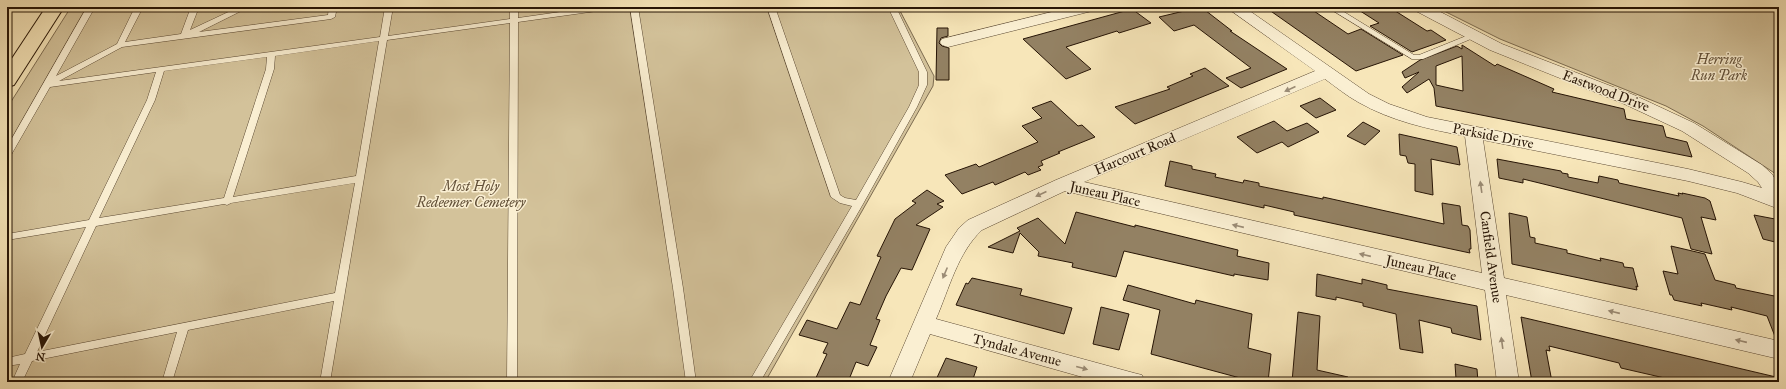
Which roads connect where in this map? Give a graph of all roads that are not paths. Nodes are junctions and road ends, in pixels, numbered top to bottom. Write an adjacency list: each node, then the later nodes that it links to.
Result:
1 (56, 7): 26 (main road)
2 (91, 7): 27 (lane)
3 (139, 7): 22 (lane)
4 (195, 7): 18 (lane)
5 (245, 7): 18 (lane)
6 (333, 7): 18 (lane)
7 (389, 7): 20 (lane)
8 (514, 7): 17 (lane)
9 (611, 7): 17 (lane)
10 (634, 7): 48 (lane)
11 (771, 7): 34 (lane)
12 (892, 7): 34 (lane)
13 (1091, 7): 21 (street)
14 (1234, 7): 25 (street, Parkside Drive)
15 (1332, 7): 19 (lane)
16 (1419, 7): 19 (street, Eastwood Drive)
17 (514, 21): 20 (lane); 47 (lane)
18 (184, 36): 22 (lane)
19 (1474, 36): 32 (street, Eastwood Drive)
20 (384, 40): 23 (lane); 30 (lane)
21 (948, 42)
22 (120, 45): 27 (lane)
23 (271, 53): 24 (lane); 33 (lane)
24 (161, 69): 27 (lane); 35 (lane)
25 (1325, 73): 28 (street, Parkside Drive); 31 (street, Harcourt Road, one-way to 31)
26 (7, 81)
27 (47, 85): 29 (lane)
28 (1474, 132): 32 (street, Parkside Drive); 37 (street, Canfield Avenue, one-way to 28)
29 (7, 155)
30 (358, 179): 33 (lane); 38 (lane)
31 (1063, 184): 37 (street, Juneau Place, one-way to 31); 39 (street, Harcourt Road, one-way to 39)
32 (1776, 201)
33 (227, 202): 35 (lane)
34 (858, 204): 49 (lane)
35 (92, 223): 36 (lane); 42 (lane)
36 (7, 237)
37 (1494, 285): 41 (street, Juneau Place, one-way to 37); 52 (street, Canfield Avenue, one-way to 37)
38 (339, 296): 40 (lane); 46 (lane)
39 (923, 324): 50 (street, Harcourt Road); 51 (street, Tyndale Avenue, one-way to 51)
40 (184, 326): 42 (lane); 45 (lane)
41 (1779, 350)
42 (29, 357): 43 (lane); 44 (lane)
43 (7, 362)
44 (17, 382)
45 (167, 382)
46 (324, 382)
47 (512, 382)
48 (691, 382)
49 (754, 382)
50 (899, 382)
51 (1134, 382)
52 (1508, 382)

